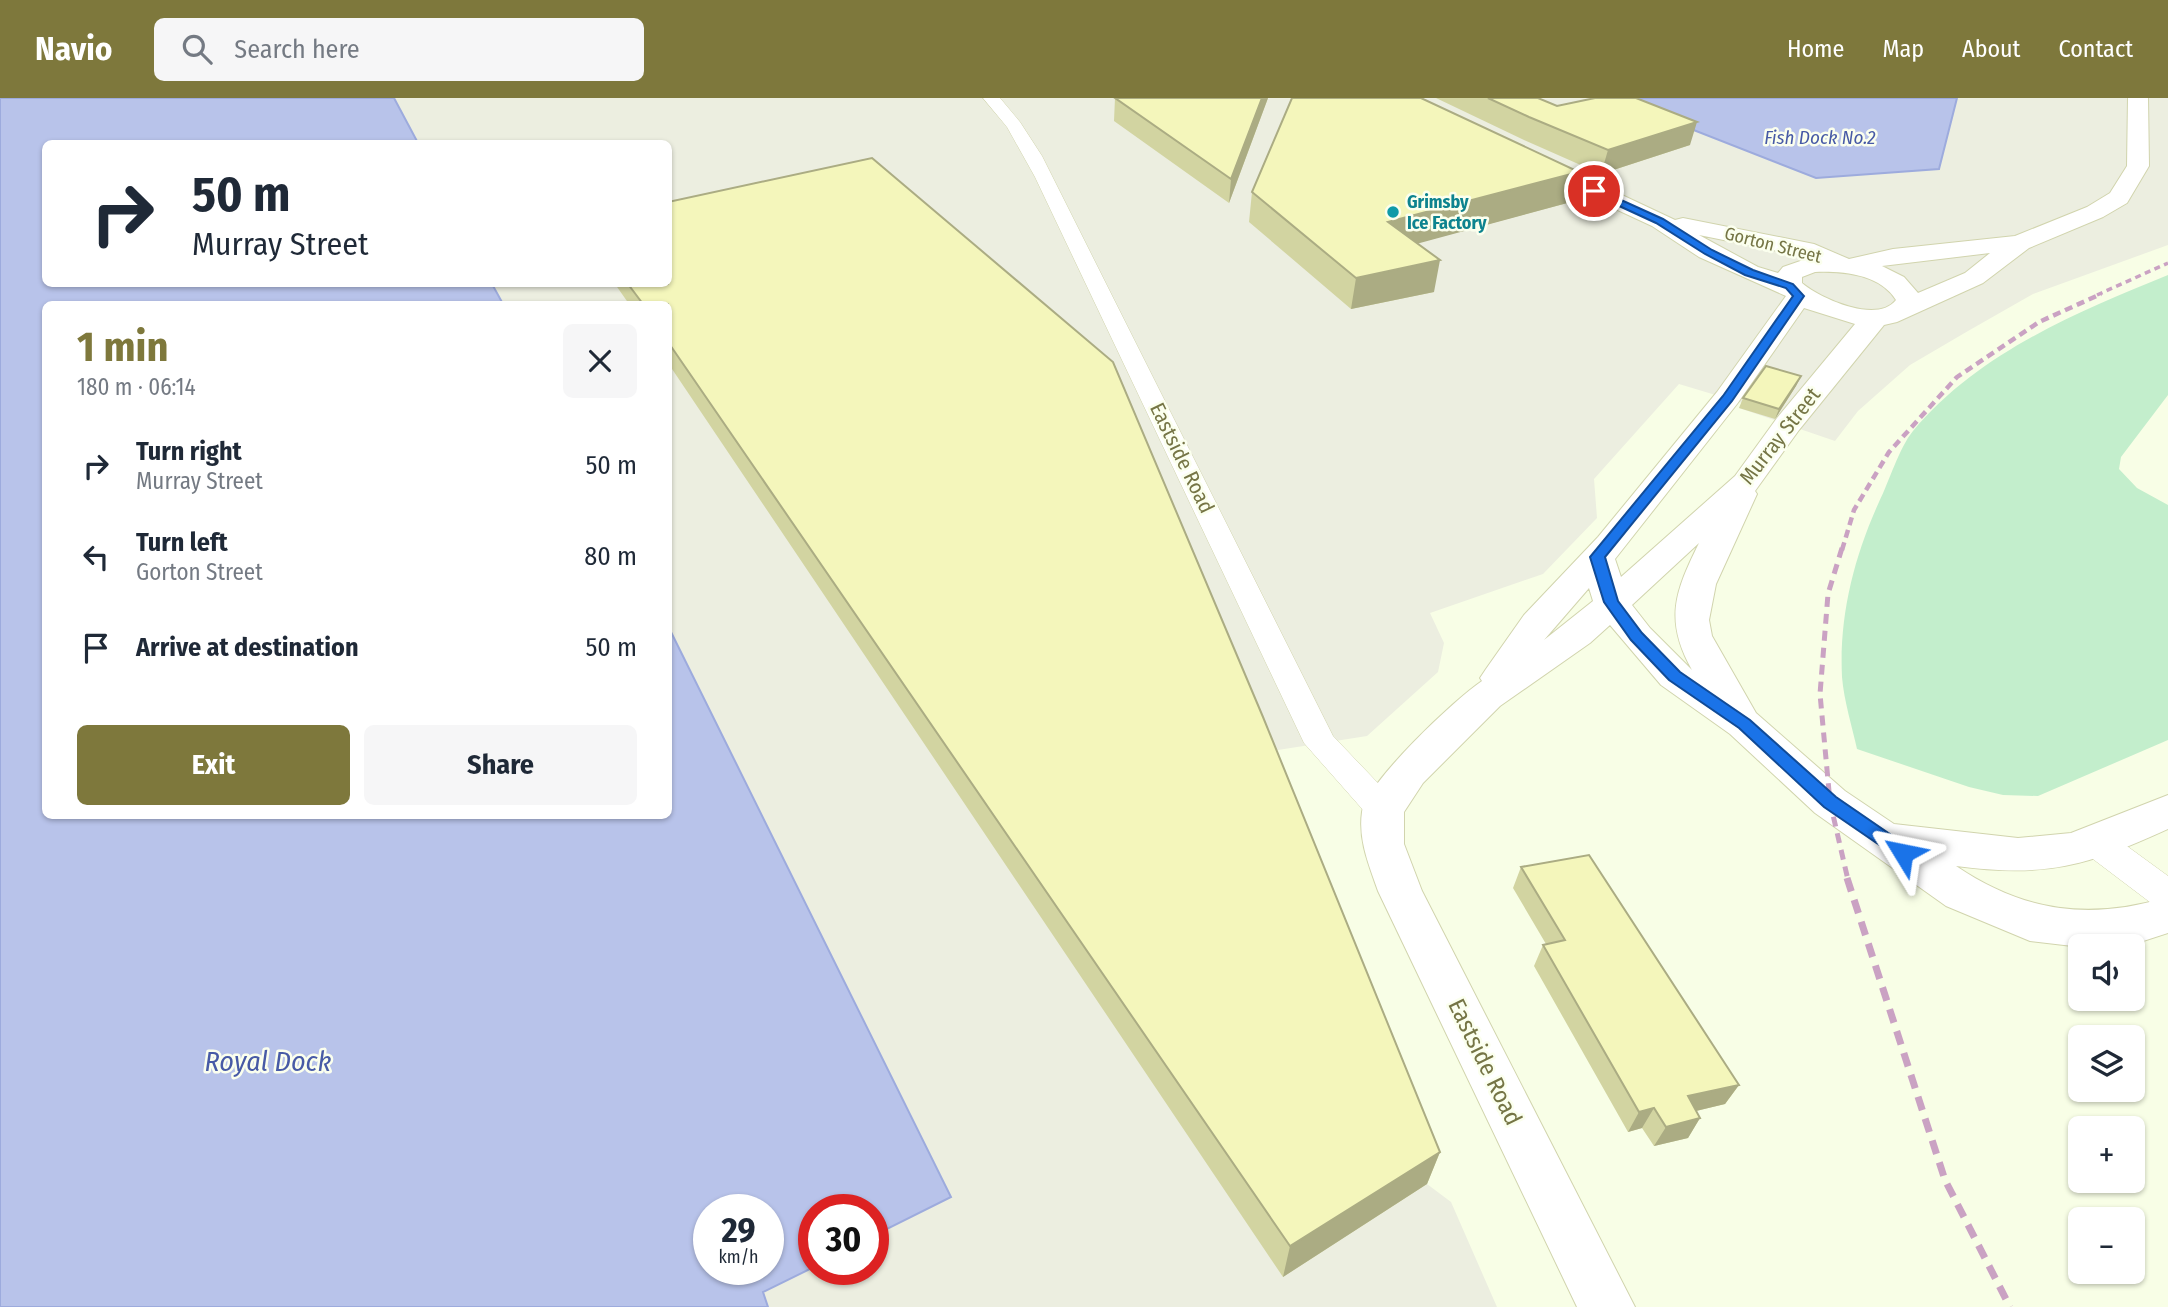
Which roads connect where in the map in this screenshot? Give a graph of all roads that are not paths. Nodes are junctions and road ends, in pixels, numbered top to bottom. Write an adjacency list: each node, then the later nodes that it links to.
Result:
1 (991, 98): 15 (lane, Eastside Road)
2 (2138, 98): 5 (street)
3 (1512, 152): 4 (street, Gorton Street)
4 (1660, 221): 6 (street, Gorton Street); 7 (street, Gorton Street)
5 (2020, 243): 6 (street); 8 (street)
6 (1847, 266): 7 (street); 8 (street)
7 (1794, 291): 9 (street, Gorton Street); 11 (street)
8 (1907, 307): 9 (street)
9 (1877, 316): 10 (street, Murray Street)
10 (1746, 483): 12 (street, Murray Street); 14 (street)
11 (1597, 557): 12 (street); 13 (street)
12 (1611, 602): 13 (street); 14 (street)
13 (1486, 697): 15 (street)
14 (1744, 724): 17 (street)
15 (1383, 810): 21 (street, Eastside Road)
16 (2168, 811): 18 (street)
17 (1884, 839): 18 (street); 20 (street)
18 (2097, 843): 19 (lane)
19 (2168, 896)
20 (2168, 915)
21 (1607, 1307)

